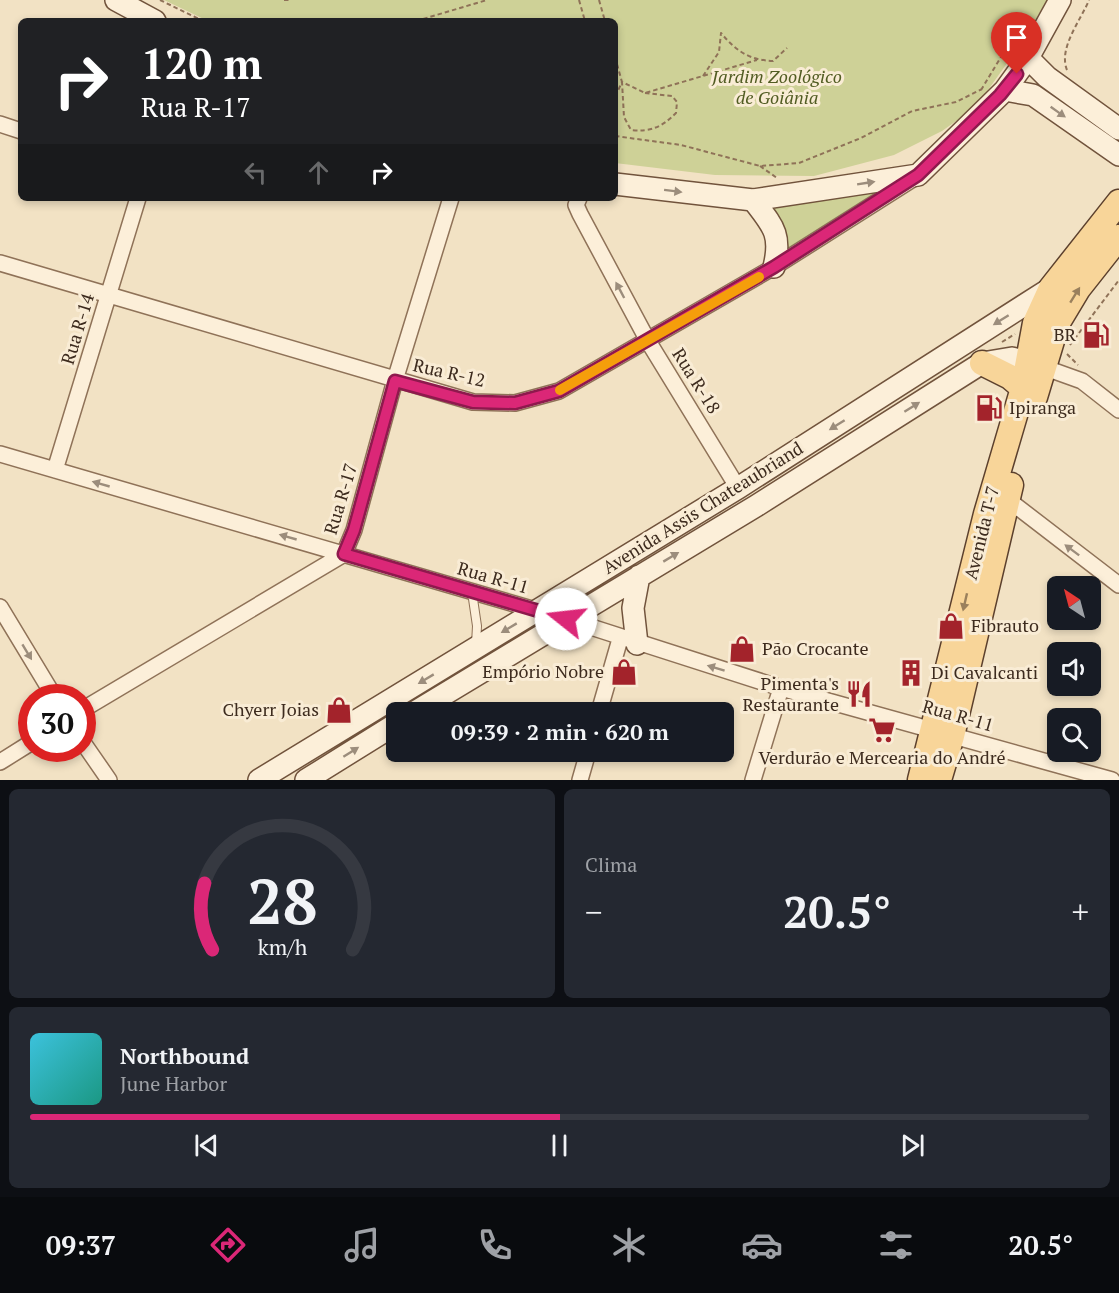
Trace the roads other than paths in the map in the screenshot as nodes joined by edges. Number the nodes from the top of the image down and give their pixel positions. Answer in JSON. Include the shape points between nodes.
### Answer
{"nodes":[{"id":1,"x":1060,"y":0,"type":"edge"},
{"id":2,"x":124,"y":2,"type":"edge"},
{"id":3,"x":150,"y":18,"type":"edge"},
{"id":4,"x":1028,"y":58,"type":"junction"},
{"id":5,"x":1047,"y":77,"type":"junction"},
{"id":6,"x":996,"y":91,"type":"junction"},
{"id":7,"x":1033,"y":95,"type":"junction"},
{"id":8,"x":0,"y":124,"type":"edge"},
{"id":9,"x":1119,"y":129,"type":"edge"},
{"id":10,"x":18,"y":130,"type":"edge"},
{"id":11,"x":1119,"y":154,"type":"edge"},
{"id":12,"x":918,"y":175,"type":"junction"},
{"id":13,"x":618,"y":184,"type":"edge"},
{"id":14,"x":753,"y":200,"type":"junction"},
{"id":15,"x":137,"y":201,"type":"edge"},
{"id":16,"x":450,"y":201,"type":"edge"},
{"id":17,"x":578,"y":201,"type":"edge"},
{"id":18,"x":1119,"y":202,"type":"edge"},
{"id":19,"x":1119,"y":237,"type":"edge"},
{"id":20,"x":0,"y":262,"type":"edge"},
{"id":21,"x":774,"y":267,"type":"junction"},
{"id":22,"x":1051,"y":288,"type":"junction"},
{"id":23,"x":108,"y":295,"type":"junction"},
{"id":24,"x":648,"y":341,"type":"junction"},
{"id":25,"x":982,"y":363,"type":"junction"},
{"id":26,"x":1035,"y":365,"type":"junction"},
{"id":27,"x":395,"y":381,"type":"junction"},
{"id":28,"x":1023,"y":388,"type":"junction"},
{"id":29,"x":1119,"y":410,"type":"edge"},
{"id":30,"x":0,"y":454,"type":"edge"},
{"id":31,"x":55,"y":470,"type":"junction"},
{"id":32,"x":738,"y":488,"type":"junction"},
{"id":33,"x":1006,"y":500,"type":"junction"},
{"id":34,"x":344,"y":554,"type":"junction"},
{"id":35,"x":639,"y":576,"type":"junction"},
{"id":36,"x":1119,"y":585,"type":"edge"},
{"id":37,"x":472,"y":592,"type":"junction"},
{"id":38,"x":0,"y":607,"type":"edge"},
{"id":39,"x":537,"y":611,"type":"junction"},
{"id":40,"x":566,"y":619,"type":"junction"},
{"id":41,"x":628,"y":641,"type":"junction"},
{"id":42,"x":476,"y":648,"type":"junction"},
{"id":43,"x":47,"y":684,"type":"edge"},
{"id":44,"x":781,"y":688,"type":"junction"},
{"id":45,"x":96,"y":702,"type":"edge"},
{"id":46,"x":431,"y":702,"type":"edge"},
{"id":47,"x":603,"y":702,"type":"edge"},
{"id":48,"x":386,"y":730,"type":"edge"},
{"id":49,"x":943,"y":732,"type":"junction"},
{"id":50,"x":18,"y":751,"type":"edge"},
{"id":51,"x":96,"y":761,"type":"edge"},
{"id":52,"x":0,"y":762,"type":"edge"},
{"id":53,"x":585,"y":762,"type":"edge"},
{"id":54,"x":109,"y":780,"type":"edge"},
{"id":55,"x":259,"y":780,"type":"edge"},
{"id":56,"x":306,"y":780,"type":"edge"},
{"id":57,"x":580,"y":780,"type":"edge"},
{"id":58,"x":753,"y":780,"type":"edge"},
{"id":59,"x":920,"y":780,"type":"edge"},
{"id":60,"x":939,"y":780,"type":"edge"},
{"id":61,"x":1112,"y":780,"type":"edge"}],
"edges":[{"from":1,"to":4,"type":"main road"},
{"from":2,"to":3,"type":"main road"},
{"from":4,"to":5,"type":"main road"},
{"from":4,"to":6,"type":"main road"},
{"from":5,"to":7,"type":"main road"},
{"from":5,"to":9,"type":"main road"},
{"from":6,"to":7,"type":"main road"},
{"from":6,"to":12,"type":"main road"},
{"from":7,"to":11,"type":"main road","one_way":true},
{"from":8,"to":10,"type":"street"},
{"from":14,"to":12,"type":"main road","one_way":true},
{"from":12,"to":21,"type":"street","name":"Rua R-12"},
{"from":13,"to":14,"type":"main road","one_way":true},
{"from":14,"to":21,"type":"main road","via":[[772,225],[779,245]]},
{"from":15,"to":23,"type":"street","name":"Rua R-14"},
{"from":16,"to":27,"type":"street","name":"Rua R-17"},
{"from":24,"to":17,"type":"street","name":"Rua R-18","one_way":true,"via":[[580,214]]},
{"from":18,"to":22,"type":"main road","name":"Avenida Assis Chateaubriand"},
{"from":26,"to":19,"type":"main road","one_way":true,"via":[[1078,289]]},
{"from":20,"to":23,"type":"street","name":"Rua R-12"},
{"from":21,"to":24,"type":"street","name":"Rua R-12"},
{"from":22,"to":26,"type":"main road","name":"Avenida T-7","via":[[1035,323]]},
{"from":22,"to":32,"type":"main road","name":"Avenida Assis Chateaubriand","one_way":true},
{"from":23,"to":27,"type":"street","name":"Rua R-12"},
{"from":23,"to":31,"type":"street","name":"Rua R-14"},
{"from":24,"to":27,"type":"street","name":"Rua R-12","via":[[559,391],[515,403],[473,402]]},
{"from":24,"to":32,"type":"street","name":"Rua R-18"},
{"from":25,"to":26,"type":"main road","name":"Avenida Assis Chateaubriand","via":[[1012,358]]},
{"from":25,"to":28,"type":"main road"},
{"from":35,"to":25,"type":"main road","name":"Avenida Assis Chateaubriand","one_way":true},
{"from":26,"to":28,"type":"main road","name":"Avenida T-7"},
{"from":26,"to":29,"type":"street","via":[[1082,381]]},
{"from":26,"to":33,"type":"main road","name":"Avenida T-7"},
{"from":27,"to":34,"type":"street","name":"Rua R-17"},
{"from":28,"to":49,"type":"main road","name":"Avenida T-7","one_way":true,"via":[[986,514]]},
{"from":30,"to":31,"type":"street","name":"Rua R-11"},
{"from":34,"to":31,"type":"street","name":"Rua R-11","one_way":true},
{"from":32,"to":39,"type":"main road","name":"Avenida Assis Chateaubriand"},
{"from":36,"to":33,"type":"street","one_way":true},
{"from":33,"to":49,"type":"main road","name":"Avenida T-7"},
{"from":34,"to":37,"type":"street","name":"Rua R-11"},
{"from":34,"to":45,"type":"street","name":"Rua R-17"},
{"from":35,"to":40,"type":"main road","name":"Avenida Assis Chateaubriand"},
{"from":35,"to":41,"type":"main road"},
{"from":37,"to":39,"type":"street","name":"Rua R-11"},
{"from":37,"to":42,"type":"lane"},
{"from":38,"to":43,"type":"street","one_way":true},
{"from":39,"to":40,"type":"street","name":"Rua R-11"},
{"from":39,"to":42,"type":"main road","name":"Avenida Assis Chateaubriand","one_way":true},
{"from":40,"to":41,"type":"street","name":"Rua R-11"},
{"from":40,"to":46,"type":"main road","name":"Avenida Assis Chateaubriand"},
{"from":44,"to":41,"type":"street","name":"Rua R-11","one_way":true},
{"from":41,"to":47,"type":"street"},
{"from":42,"to":55,"type":"main road","name":"Avenida Assis Chateaubriand","one_way":true},
{"from":44,"to":49,"type":"street","name":"Rua R-11"},
{"from":44,"to":58,"type":"street"},
{"from":56,"to":48,"type":"main road","one_way":true},
{"from":49,"to":59,"type":"main road","name":"Avenida T-7"},
{"from":49,"to":60,"type":"main road","name":"Avenida T-7"},
{"from":49,"to":61,"type":"street","name":"Rua R-11"},
{"from":50,"to":52,"type":"street"},
{"from":51,"to":54,"type":"street"},
{"from":53,"to":57,"type":"street"}]}
